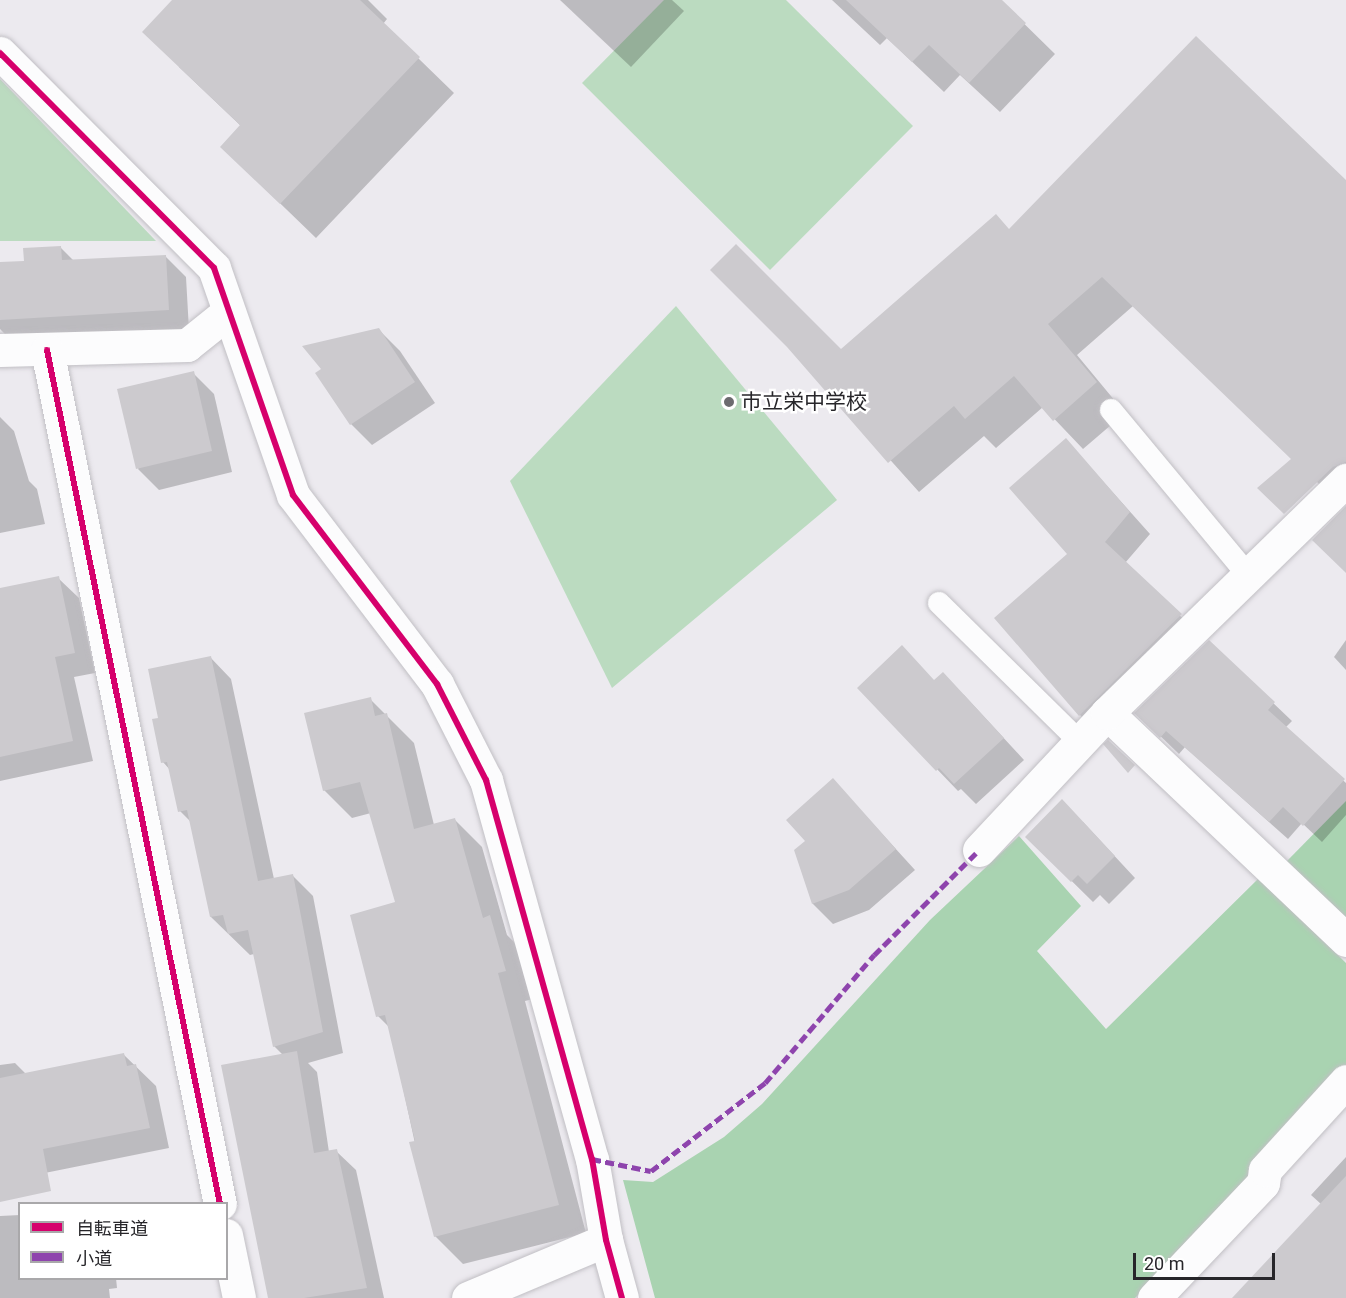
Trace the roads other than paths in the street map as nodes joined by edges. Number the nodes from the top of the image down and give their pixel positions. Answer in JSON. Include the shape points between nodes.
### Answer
{"nodes":[{"id":1,"x":0,"y":53,"type":"edge"},
{"id":2,"x":228,"y":312,"type":"junction"},
{"id":3,"x":47,"y":350,"type":"junction"},
{"id":4,"x":0,"y":351,"type":"edge"},
{"id":5,"x":1111,"y":410,"type":"dead end"},
{"id":6,"x":1346,"y":480,"type":"edge"},
{"id":7,"x":1248,"y":575,"type":"junction"},
{"id":8,"x":939,"y":603,"type":"dead end"},
{"id":9,"x":1107,"y":713,"type":"junction"},
{"id":10,"x":1080,"y":742,"type":"junction"},
{"id":11,"x":979,"y":850,"type":"dead end"},
{"id":12,"x":1346,"y":940,"type":"edge"},
{"id":13,"x":1346,"y":1082,"type":"edge"},
{"id":14,"x":220,"y":1202,"type":"edge"},
{"id":15,"x":606,"y":1240,"type":"junction"},
{"id":16,"x":228,"y":1245,"type":"edge"},
{"id":17,"x":1160,"y":1296,"type":"edge"},
{"id":18,"x":239,"y":1298,"type":"edge"},
{"id":19,"x":468,"y":1298,"type":"edge"},
{"id":20,"x":622,"y":1298,"type":"edge"}],
"edges":[{"from":1,"to":2,"type":"street","via":[[214,268]]},
{"from":2,"to":3,"type":"street","via":[[187,345]]},
{"from":2,"to":15,"type":"street","via":[[293,495],[437,684],[486,780],[592,1159]]},
{"from":3,"to":4,"type":"street"},
{"from":3,"to":14,"type":"street"},
{"from":5,"to":7,"type":"lane"},
{"from":6,"to":7,"type":"street"},
{"from":7,"to":9,"type":"street"},
{"from":8,"to":10,"type":"lane"},
{"from":9,"to":10,"type":"street"},
{"from":9,"to":12,"type":"street"},
{"from":10,"to":11,"type":"street"},
{"from":13,"to":17,"type":"street","via":[[1265,1170],[1263,1183]]},
{"from":15,"to":19,"type":"street"},
{"from":15,"to":20,"type":"street"},
{"from":16,"to":18,"type":"street"}]}
